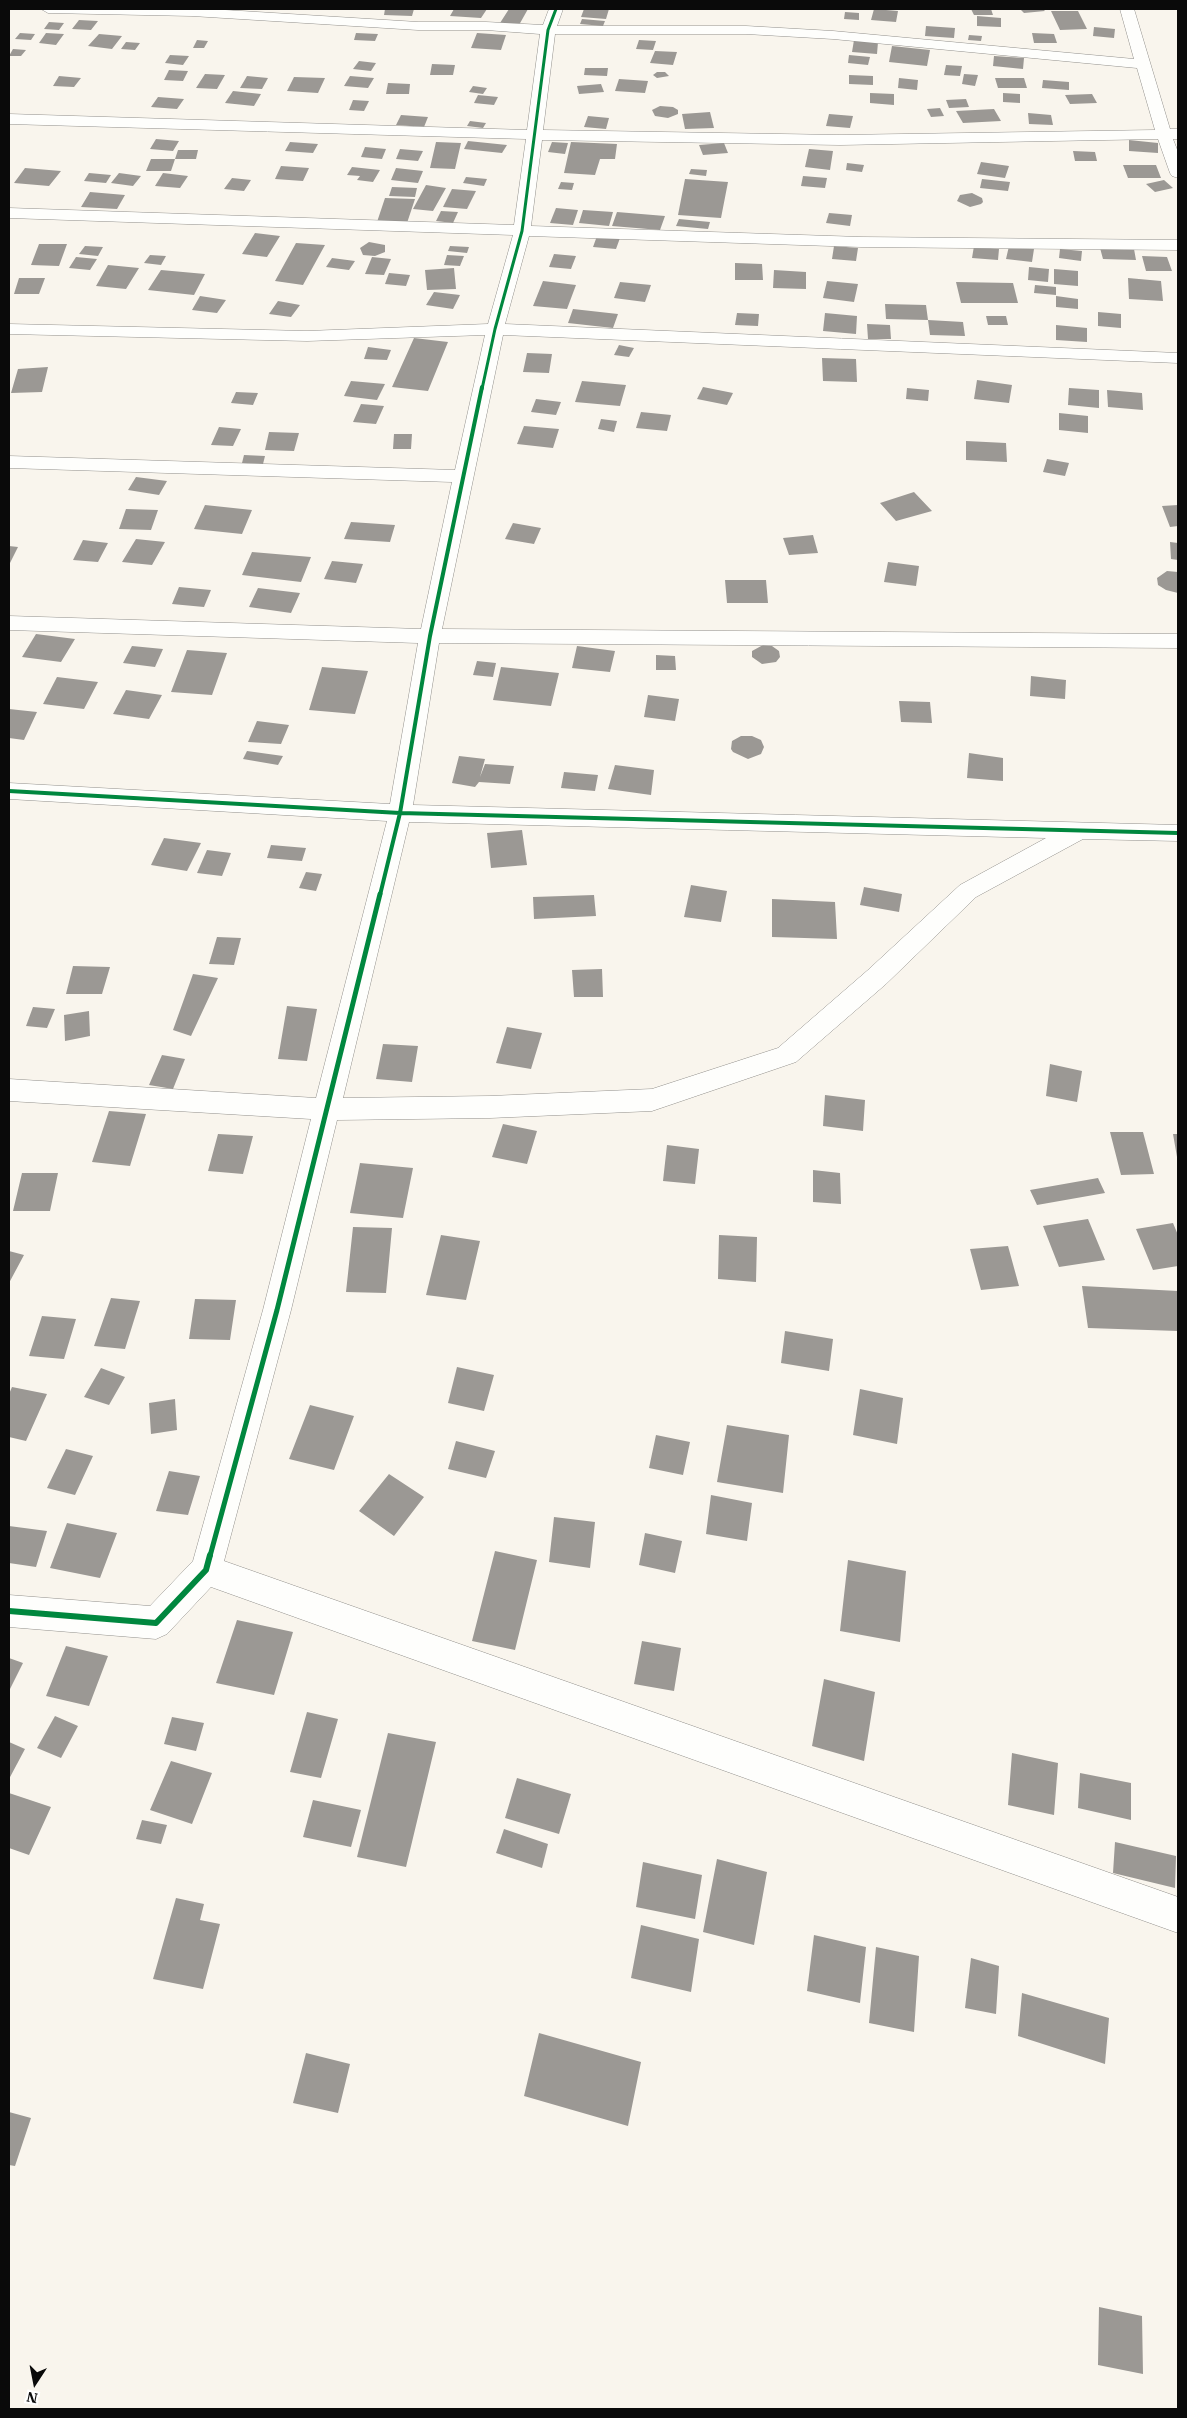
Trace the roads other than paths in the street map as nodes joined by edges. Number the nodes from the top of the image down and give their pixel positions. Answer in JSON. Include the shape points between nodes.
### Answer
{"nodes":[{"id":1,"x":48,"y":9,"type":"edge"},
{"id":2,"x":556,"y":9,"type":"edge"},
{"id":3,"x":1127,"y":9,"type":"edge"},
{"id":4,"x":548,"y":30,"type":"junction"},
{"id":5,"x":1142,"y":64,"type":"junction"},
{"id":6,"x":9,"y":119,"type":"edge"},
{"id":7,"x":533,"y":134,"type":"junction"},
{"id":8,"x":1171,"y":134,"type":"edge"},
{"id":9,"x":1178,"y":173,"type":"edge"},
{"id":10,"x":9,"y":213,"type":"edge"},
{"id":11,"x":522,"y":231,"type":"junction"},
{"id":12,"x":1178,"y":245,"type":"edge"},
{"id":13,"x":9,"y":328,"type":"edge"},
{"id":14,"x":495,"y":329,"type":"junction"},
{"id":15,"x":1178,"y":358,"type":"edge"},
{"id":16,"x":9,"y":462,"type":"edge"},
{"id":17,"x":463,"y":476,"type":"junction"},
{"id":18,"x":9,"y":623,"type":"edge"},
{"id":19,"x":430,"y":636,"type":"junction"},
{"id":20,"x":1178,"y":641,"type":"edge"},
{"id":21,"x":9,"y":791,"type":"edge"},
{"id":22,"x":400,"y":813,"type":"junction"},
{"id":23,"x":1079,"y":831,"type":"junction"},
{"id":24,"x":1178,"y":834,"type":"edge"},
{"id":25,"x":9,"y":1090,"type":"edge"},
{"id":26,"x":326,"y":1109,"type":"junction"},
{"id":27,"x":206,"y":1570,"type":"junction"},
{"id":28,"x":9,"y":1611,"type":"edge"},
{"id":29,"x":1178,"y":1915,"type":"edge"}],
"edges":[{"from":1,"to":4,"type":"street","via":[[192,12],[418,26]]},
{"from":2,"to":4,"type":"street"},
{"from":3,"to":5,"type":"street"},
{"from":4,"to":5,"type":"street","via":[[755,30]]},
{"from":4,"to":7,"type":"street"},
{"from":5,"to":8,"type":"street"},
{"from":6,"to":7,"type":"street"},
{"from":7,"to":8,"type":"street","via":[[840,140]]},
{"from":7,"to":11,"type":"street"},
{"from":8,"to":9,"type":"street"},
{"from":10,"to":11,"type":"street"},
{"from":11,"to":12,"type":"street","via":[[860,242]]},
{"from":11,"to":14,"type":"street"},
{"from":13,"to":14,"type":"street","via":[[307,336]]},
{"from":14,"to":15,"type":"street"},
{"from":14,"to":17,"type":"street"},
{"from":16,"to":17,"type":"street"},
{"from":17,"to":19,"type":"street"},
{"from":18,"to":19,"type":"street"},
{"from":19,"to":20,"type":"street"},
{"from":19,"to":22,"type":"street"},
{"from":21,"to":22,"type":"street"},
{"from":22,"to":23,"type":"street"},
{"from":22,"to":26,"type":"street"},
{"from":23,"to":24,"type":"street"},
{"from":23,"to":26,"type":"street","via":[[968,891],[877,977],[787,1055],[652,1100],[490,1107]]},
{"from":25,"to":26,"type":"street"},
{"from":26,"to":27,"type":"street","via":[[277,1310]]},
{"from":27,"to":28,"type":"street","via":[[156,1623]]},
{"from":27,"to":29,"type":"street"}]}
